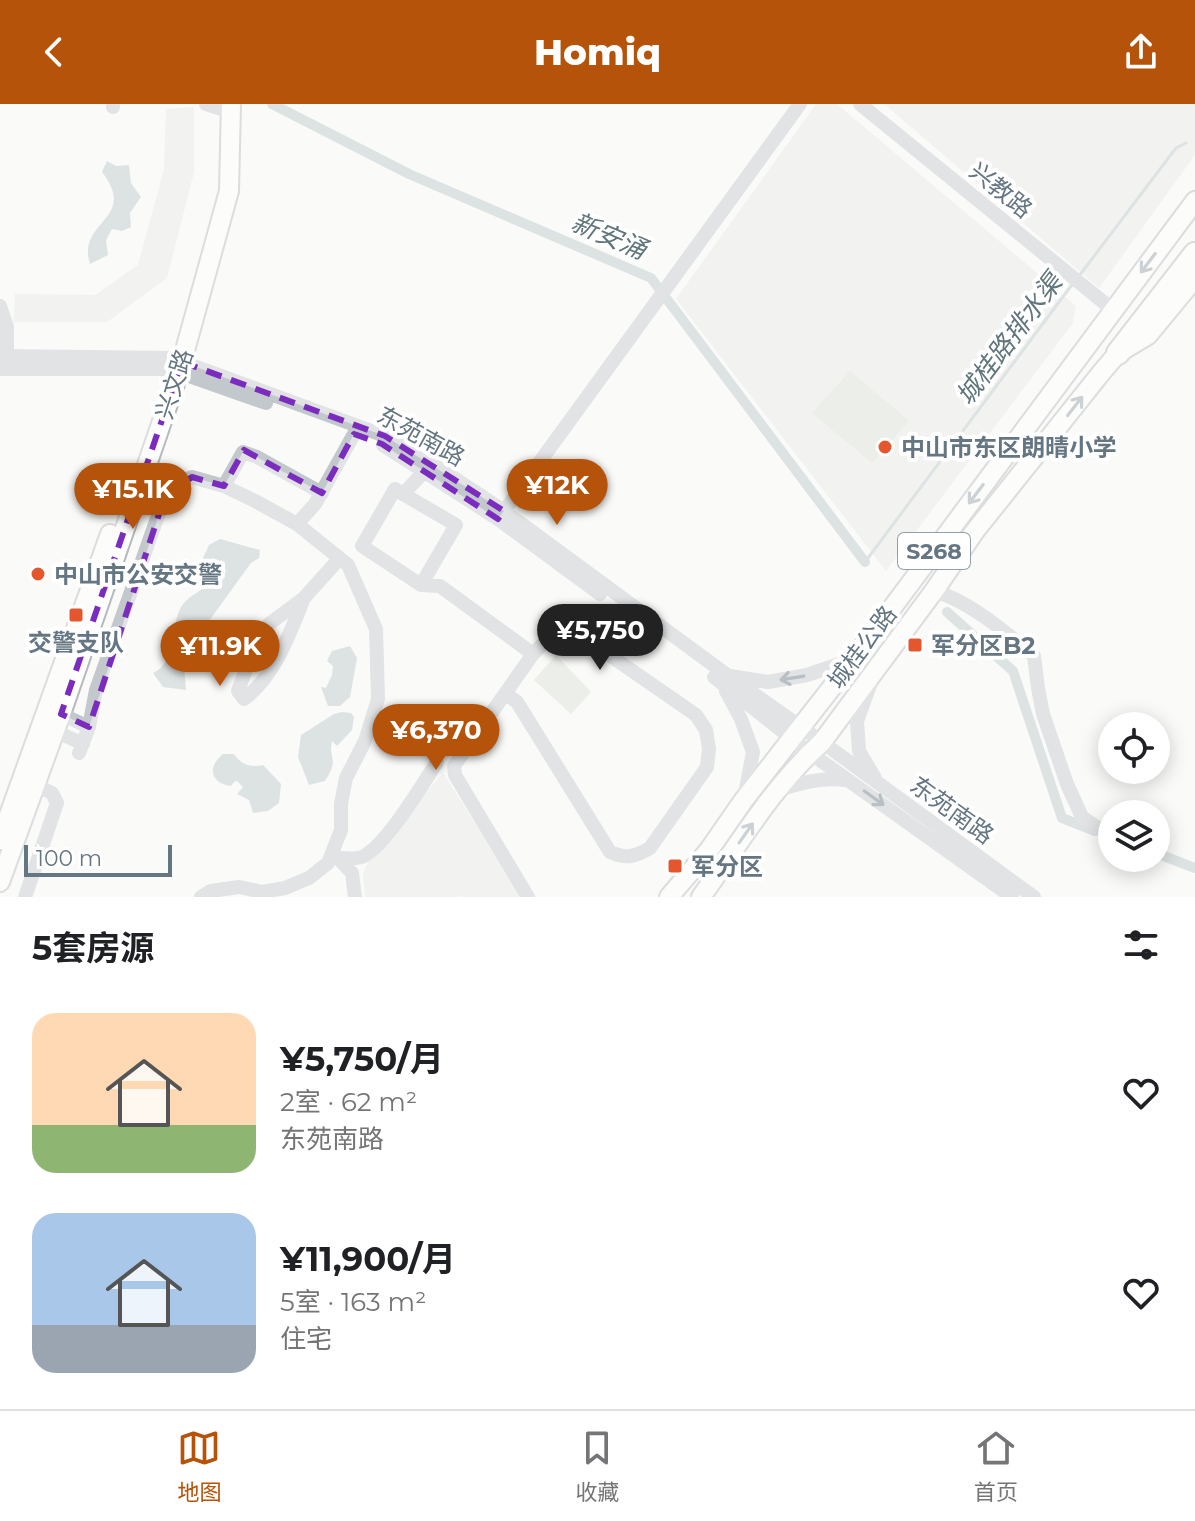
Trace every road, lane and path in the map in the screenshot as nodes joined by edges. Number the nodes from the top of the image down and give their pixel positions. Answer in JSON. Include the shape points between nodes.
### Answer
{"nodes":[{"id":1,"x":800,"y":104,"type":"edge"},
{"id":2,"x":860,"y":104,"type":"edge"},
{"id":3,"x":223,"y":105,"type":"edge"},
{"id":4,"x":1195,"y":201,"type":"edge"},
{"id":5,"x":1195,"y":254,"type":"edge"},
{"id":6,"x":1195,"y":278,"type":"edge"},
{"id":7,"x":0,"y":306,"type":"edge"},
{"id":8,"x":1113,"y":310,"type":"junction"},
{"id":9,"x":1118,"y":353,"type":"junction"},
{"id":10,"x":2,"y":361,"type":"edge"},
{"id":11,"x":175,"y":365,"type":"junction"},
{"id":12,"x":354,"y":434,"type":"junction"},
{"id":13,"x":424,"y":472,"type":"junction"},
{"id":14,"x":224,"y":486,"type":"junction"},
{"id":15,"x":322,"y":493,"type":"junction"},
{"id":16,"x":403,"y":494,"type":"junction"},
{"id":17,"x":501,"y":515,"type":"junction"},
{"id":18,"x":297,"y":524,"type":"junction"},
{"id":19,"x":339,"y":559,"type":"junction"},
{"id":20,"x":421,"y":585,"type":"junction"},
{"id":21,"x":934,"y":591,"type":"junction"},
{"id":22,"x":304,"y":598,"type":"junction"},
{"id":23,"x":533,"y":654,"type":"junction"},
{"id":24,"x":854,"y":659,"type":"junction"},
{"id":25,"x":875,"y":671,"type":"junction"},
{"id":26,"x":724,"y":679,"type":"junction"},
{"id":27,"x":506,"y":694,"type":"junction"},
{"id":28,"x":58,"y":722,"type":"junction"},
{"id":29,"x":89,"y":727,"type":"junction"},
{"id":30,"x":797,"y":733,"type":"junction"},
{"id":31,"x":816,"y":748,"type":"junction"},
{"id":32,"x":437,"y":762,"type":"dead end"},
{"id":33,"x":850,"y":781,"type":"junction"},
{"id":34,"x":35,"y":785,"type":"junction"},
{"id":35,"x":879,"y":785,"type":"junction"},
{"id":36,"x":776,"y":791,"type":"junction"},
{"id":37,"x":743,"y":801,"type":"junction"},
{"id":38,"x":1098,"y":828,"type":"edge"},
{"id":39,"x":0,"y":840,"type":"edge"},
{"id":40,"x":336,"y":855,"type":"junction"},
{"id":41,"x":0,"y":882,"type":"edge"},
{"id":42,"x":25,"y":897,"type":"edge"},
{"id":43,"x":201,"y":897,"type":"edge"},
{"id":44,"x":355,"y":897,"type":"edge"},
{"id":45,"x":528,"y":897,"type":"edge"},
{"id":46,"x":669,"y":897,"type":"edge"},
{"id":47,"x":701,"y":897,"type":"edge"},
{"id":48,"x":1012,"y":897,"type":"edge"},
{"id":49,"x":1034,"y":897,"type":"edge"}],
"edges":[{"from":1,"to":17,"type":"street"},
{"from":2,"to":8,"type":"street","name":"兴教路"},
{"from":3,"to":11,"type":"main road","name":"兴文路","via":[[219,185]]},
{"from":4,"to":8,"type":"main road","name":"城桂公路","number":"S268","one_way":true},
{"from":5,"to":9,"type":"highway","number":"S268"},
{"from":6,"to":9,"type":"main road","name":"城桂公路","number":"S268","via":[[1148,335]]},
{"from":7,"to":10,"type":"street","via":[[7,327]]},
{"from":8,"to":24,"type":"main road","name":"城桂公路","number":"S268","one_way":true},
{"from":21,"to":9,"type":"main road","name":"城桂公路","number":"S268","one_way":true,"via":[[975,531]]},
{"from":10,"to":11,"type":"street","name":"东苑南路"},
{"from":11,"to":12,"type":"street","name":"东苑南路"},
{"from":11,"to":17,"type":"street","name":"东苑南路","via":[[385,436]]},
{"from":11,"to":28,"type":"main road","name":"兴文路"},
{"from":11,"to":39,"type":"main road","name":"兴文路"},
{"from":12,"to":13,"type":"street","name":"东苑南路","via":[[382,444]]},
{"from":12,"to":15,"type":"street"},
{"from":13,"to":16,"type":"street"},
{"from":13,"to":17,"type":"street","name":"东苑南路"},
{"from":14,"to":15,"type":"street","via":[[243,452]]},
{"from":14,"to":18,"type":"street"},
{"from":14,"to":29,"type":"street","via":[[192,477],[175,483],[165,496],[96,690]]},
{"from":15,"to":18,"type":"street"},
{"from":16,"to":20,"type":"street","via":[[456,525]]},
{"from":16,"to":20,"type":"street","via":[[395,489],[362,546]]},
{"from":17,"to":26,"type":"street","name":"东苑南路"},
{"from":18,"to":19,"type":"street"},
{"from":19,"to":22,"type":"street"},
{"from":19,"to":40,"type":"street","via":[[348,565],[376,629],[378,699],[346,778]]},
{"from":20,"to":23,"type":"street","via":[[440,586]]},
{"from":21,"to":25,"type":"main road","name":"城桂公路","number":"S268"},
{"from":21,"to":38,"type":"street","via":[[1006,633],[1034,656],[1043,714],[1067,784],[1082,817]]},
{"from":22,"to":22,"type":"street","via":[[269,624],[238,691],[244,699],[258,689],[274,663]]},
{"from":23,"to":27,"type":"street"},
{"from":23,"to":27,"type":"street","via":[[564,630],[579,634],[696,715],[706,730],[707,767],[650,848],[621,857],[610,852],[517,702]]},
{"from":24,"to":26,"type":"street","one_way":true,"via":[[768,682]]},
{"from":24,"to":30,"type":"main road","name":"城桂公路","number":"S268"},
{"from":25,"to":31,"type":"main road","name":"城桂公路","number":"S268"},
{"from":25,"to":35,"type":"street","via":[[857,721],[859,751]]},
{"from":26,"to":30,"type":"street","name":"东苑南路"},
{"from":26,"to":37,"type":"street","via":[[753,752]]},
{"from":27,"to":45,"type":"street","via":[[454,766]]},
{"from":28,"to":29,"type":"street"},
{"from":28,"to":29,"type":"street","via":[[81,748]]},
{"from":28,"to":34,"type":"main road","name":"兴文路"},
{"from":30,"to":31,"type":"street","name":"东苑南路"},
{"from":30,"to":37,"type":"main road","name":"城桂公路","number":"S268"},
{"from":31,"to":33,"type":"street","name":"东苑南路"},
{"from":31,"to":35,"type":"street","name":"东苑南路"},
{"from":31,"to":36,"type":"main road","name":"城桂公路","number":"S268"},
{"from":32,"to":40,"type":"street","via":[[377,846],[361,858]]},
{"from":33,"to":36,"type":"street","via":[[808,781]]},
{"from":33,"to":48,"type":"street","name":"东苑南路","one_way":true},
{"from":34,"to":41,"type":"main road","name":"兴文路"},
{"from":34,"to":42,"type":"street","via":[[52,793],[57,803]]},
{"from":35,"to":49,"type":"street","name":"东苑南路"},
{"from":47,"to":36,"type":"main road","name":"城桂公路","number":"S268","one_way":true},
{"from":37,"to":46,"type":"main road","name":"城桂公路","number":"S268"},
{"from":40,"to":43,"type":"street","via":[[309,878],[285,888],[262,892],[239,887]]},
{"from":40,"to":44,"type":"street","via":[[352,873]]}]}
